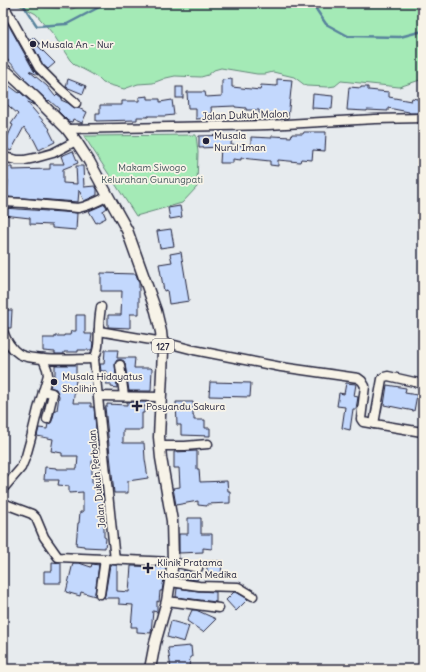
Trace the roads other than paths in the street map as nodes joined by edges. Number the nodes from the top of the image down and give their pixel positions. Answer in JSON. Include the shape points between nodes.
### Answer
{"nodes":[{"id":1,"x":3,"y":8,"type":"edge"},
{"id":2,"x":3,"y":68,"type":"edge"},
{"id":3,"x":76,"y":103,"type":"dead end"},
{"id":4,"x":423,"y":118,"type":"edge"},
{"id":5,"x":67,"y":129,"type":"junction"},
{"id":6,"x":76,"y":141,"type":"junction"},
{"id":7,"x":3,"y":157,"type":"edge"},
{"id":8,"x":108,"y":196,"type":"junction"},
{"id":9,"x":3,"y":202,"type":"edge"},
{"id":10,"x":101,"y":307,"type":"dead end"},
{"id":11,"x":3,"y":331,"type":"edge"},
{"id":12,"x":99,"y":331,"type":"junction"},
{"id":13,"x":163,"y":342,"type":"junction"},
{"id":14,"x":43,"y":359,"type":"junction"},
{"id":15,"x":94,"y":359,"type":"junction"},
{"id":16,"x":120,"y":364,"type":"dead end"},
{"id":17,"x":423,"y":384,"type":"edge"},
{"id":18,"x":42,"y":391,"type":"junction"},
{"id":19,"x":98,"y":396,"type":"junction"},
{"id":20,"x":124,"y":396,"type":"junction"},
{"id":21,"x":162,"y":397,"type":"junction"},
{"id":22,"x":47,"y":419,"type":"dead end"},
{"id":23,"x":374,"y":424,"type":"junction"},
{"id":24,"x":423,"y":431,"type":"edge"},
{"id":25,"x":208,"y":444,"type":"dead end"},
{"id":26,"x":160,"y":446,"type":"junction"},
{"id":27,"x":3,"y":489,"type":"edge"},
{"id":28,"x":3,"y":502,"type":"edge"},
{"id":29,"x":106,"y":560,"type":"junction"},
{"id":30,"x":115,"y":560,"type":"junction"},
{"id":31,"x":173,"y":562,"type":"junction"},
{"id":32,"x":198,"y":568,"type":"dead end"},
{"id":33,"x":170,"y":582,"type":"junction"},
{"id":34,"x":100,"y":594,"type":"dead end"},
{"id":35,"x":253,"y":596,"type":"dead end"},
{"id":36,"x":167,"y":601,"type":"junction"},
{"id":37,"x":219,"y":608,"type":"dead end"},
{"id":38,"x":150,"y":669,"type":"edge"}],
"edges":[{"from":1,"to":3,"type":"street","via":[[39,68]]},
{"from":2,"to":5,"type":"main road","number":"127"},
{"from":4,"to":5,"type":"street","name":"Jalan Dukuh Malon","via":[[268,125]]},
{"from":5,"to":6,"type":"main road","number":"127"},
{"from":6,"to":7,"type":"street","via":[[53,153],[26,160]]},
{"from":6,"to":8,"type":"main road","number":"127"},
{"from":8,"to":9,"type":"street","via":[[78,208]]},
{"from":8,"to":13,"type":"main road","number":"127","via":[[127,230],[159,320]]},
{"from":10,"to":12,"type":"street"},
{"from":11,"to":14,"type":"street","via":[[7,342],[18,353]]},
{"from":12,"to":13,"type":"street"},
{"from":12,"to":15,"type":"street","via":[[99,344]]},
{"from":13,"to":21,"type":"main road","number":"127"},
{"from":13,"to":23,"type":"street","via":[[280,367],[358,378],[365,386],[361,419],[363,422]]},
{"from":14,"to":15,"type":"street"},
{"from":14,"to":18,"type":"street","via":[[48,375]]},
{"from":15,"to":19,"type":"street","name":"Jalan Dukuh Perbalan"},
{"from":16,"to":20,"type":"street"},
{"from":17,"to":23,"type":"street","via":[[384,377]]},
{"from":18,"to":22,"type":"street","via":[[53,394]]},
{"from":18,"to":27,"type":"street","via":[[26,456],[21,468]]},
{"from":19,"to":20,"type":"street"},
{"from":19,"to":30,"type":"street","name":"Jalan Dukuh Perbalan"},
{"from":20,"to":21,"type":"street"},
{"from":21,"to":26,"type":"main road","number":"127"},
{"from":23,"to":24,"type":"street"},
{"from":25,"to":26,"type":"street"},
{"from":26,"to":31,"type":"main road","number":"127","via":[[172,521]]},
{"from":28,"to":29,"type":"street","via":[[36,518],[44,537],[58,558]]},
{"from":29,"to":30,"type":"street"},
{"from":29,"to":34,"type":"street"},
{"from":30,"to":31,"type":"street"},
{"from":31,"to":32,"type":"street"},
{"from":31,"to":33,"type":"main road","number":"127"},
{"from":33,"to":35,"type":"street","via":[[238,587]]},
{"from":33,"to":36,"type":"main road","number":"127"},
{"from":36,"to":37,"type":"street"},
{"from":36,"to":38,"type":"main road","number":"127"}]}
